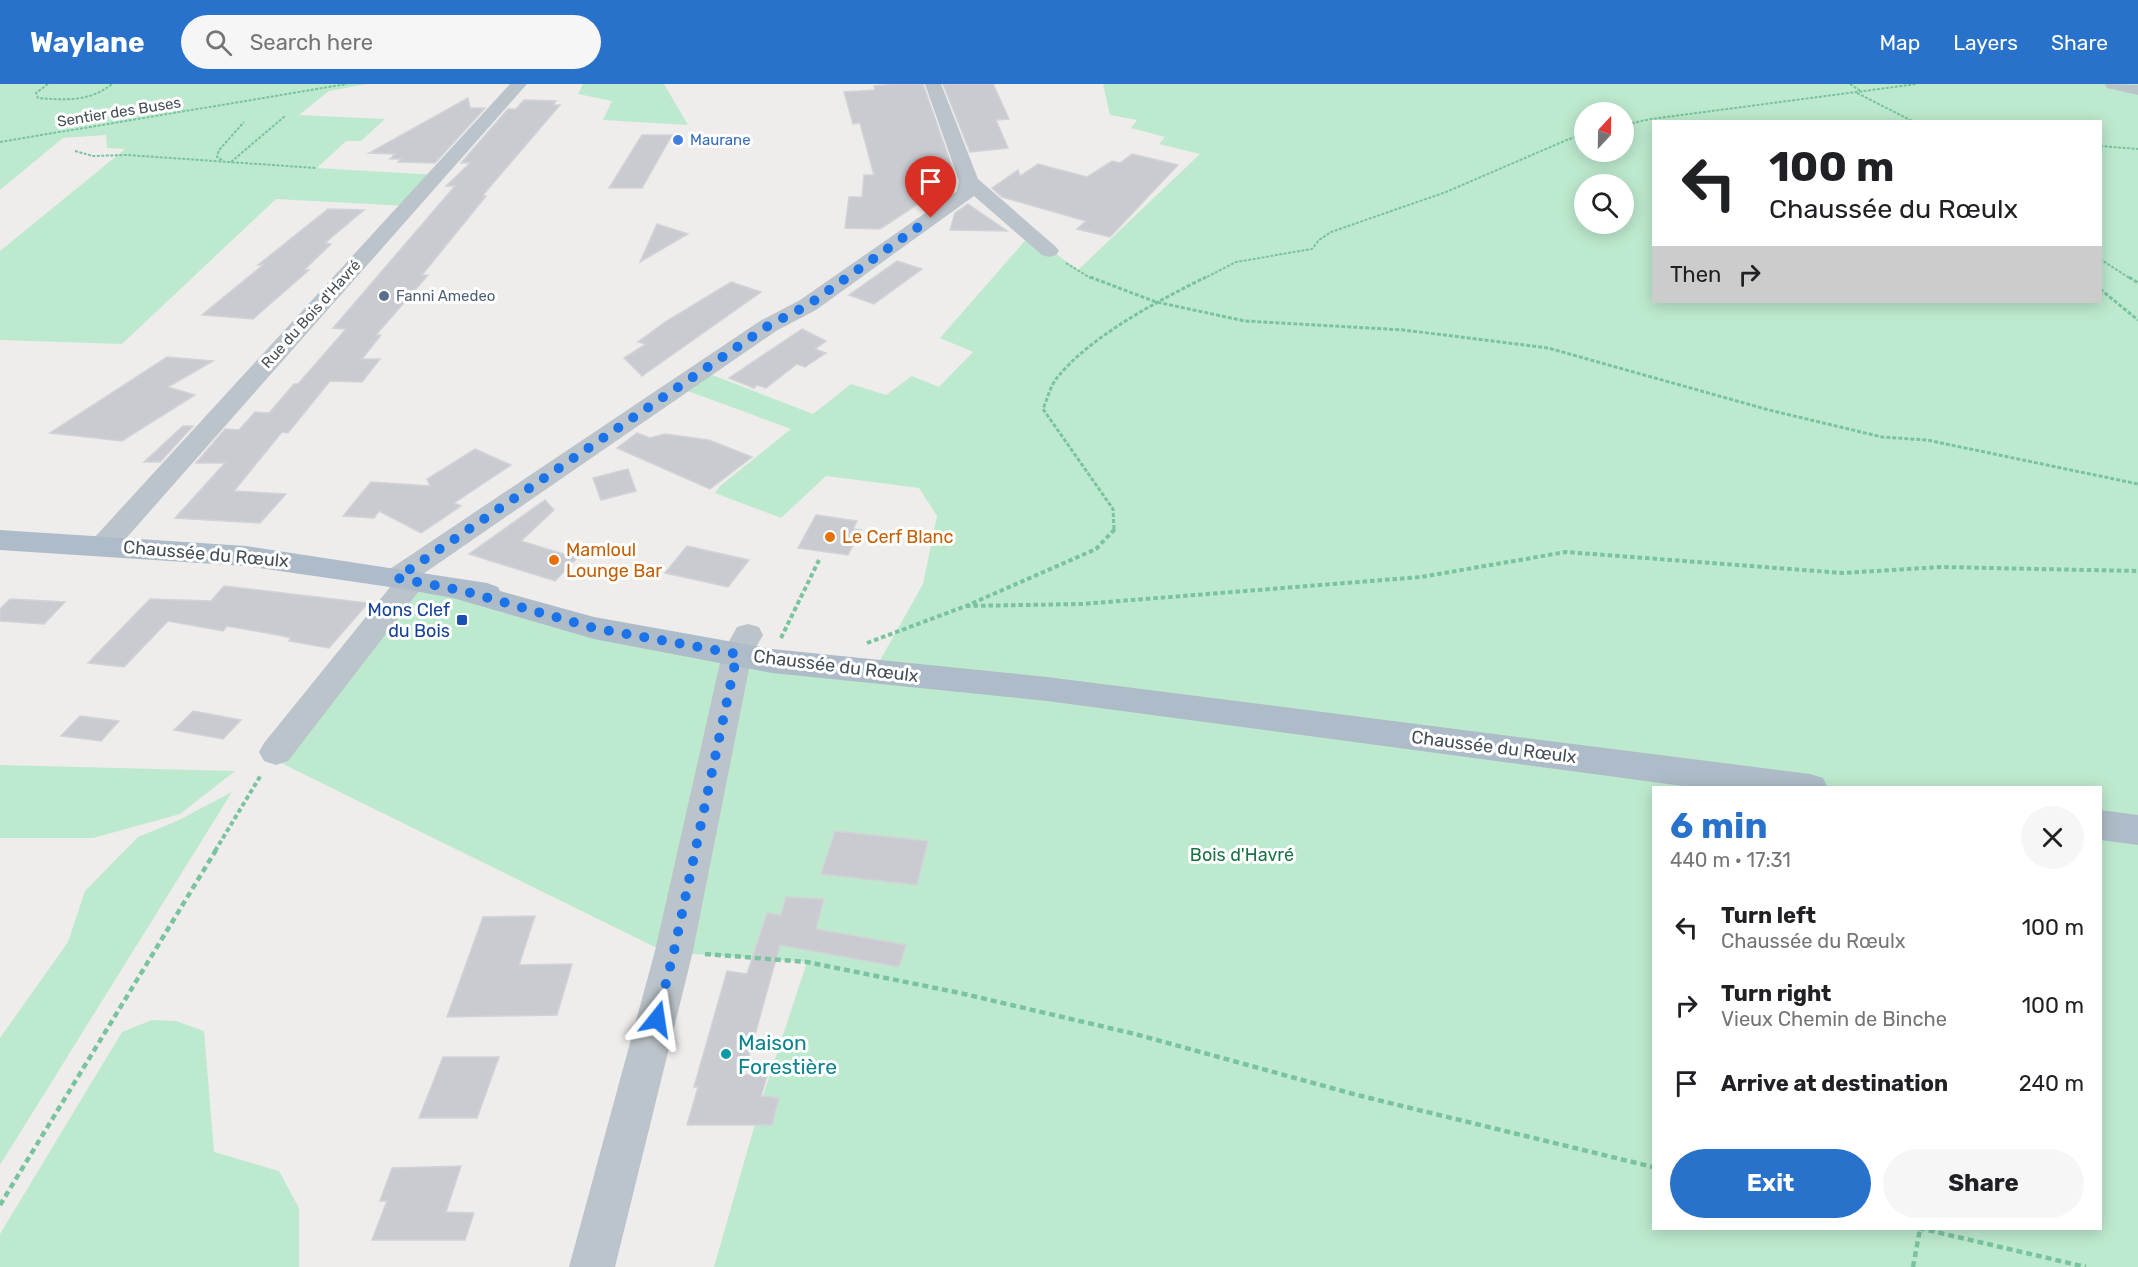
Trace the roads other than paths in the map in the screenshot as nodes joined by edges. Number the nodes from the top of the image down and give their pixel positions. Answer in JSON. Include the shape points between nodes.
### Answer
{"nodes":[{"id":1,"x":519,"y":84,"type":"edge"},
{"id":2,"x":933,"y":84,"type":"edge"},
{"id":3,"x":2113,"y":84,"type":"edge"},
{"id":4,"x":2138,"y":90,"type":"edge"},
{"id":5,"x":969,"y":181,"type":"junction"},
{"id":6,"x":1048,"y":251,"type":"road end"},
{"id":7,"x":0,"y":540,"type":"edge"},
{"id":8,"x":104,"y":545,"type":"junction"},
{"id":9,"x":404,"y":579,"type":"junction"},
{"id":10,"x":742,"y":644,"type":"junction"},
{"id":11,"x":1178,"y":708,"type":"junction"},
{"id":12,"x":269,"y":763,"type":"road end"},
{"id":13,"x":1794,"y":786,"type":"edge"},
{"id":14,"x":2102,"y":825,"type":"edge"},
{"id":15,"x":2138,"y":830,"type":"edge"},
{"id":16,"x":592,"y":1267,"type":"edge"}],
"edges":[{"from":1,"to":8,"type":"street","name":"Rue du Bois d'Havré"},
{"from":2,"to":5,"type":"street"},
{"from":3,"to":4,"type":"street"},
{"from":5,"to":6,"type":"street"},
{"from":5,"to":9,"type":"street","via":[[966,194],[808,305],[768,326]]},
{"from":7,"to":8,"type":"main road","name":"Chaussée du Rœulx"},
{"from":8,"to":9,"type":"main road","name":"Chaussée du Rœulx","via":[[246,556]]},
{"from":9,"to":10,"type":"main road","name":"Chaussée du Rœulx","via":[[464,591],[594,628]]},
{"from":9,"to":12,"type":"street"},
{"from":10,"to":11,"type":"main road","name":"Chaussée du Rœulx","via":[[780,640],[1049,682]]},
{"from":10,"to":11,"type":"main road","name":"Chaussée du Rœulx","via":[[772,661],[1047,689]]},
{"from":10,"to":16,"type":"street","via":[[674,951]]},
{"from":11,"to":13,"type":"main road","name":"Chaussée du Rœulx"},
{"from":14,"to":15,"type":"main road"}]}
